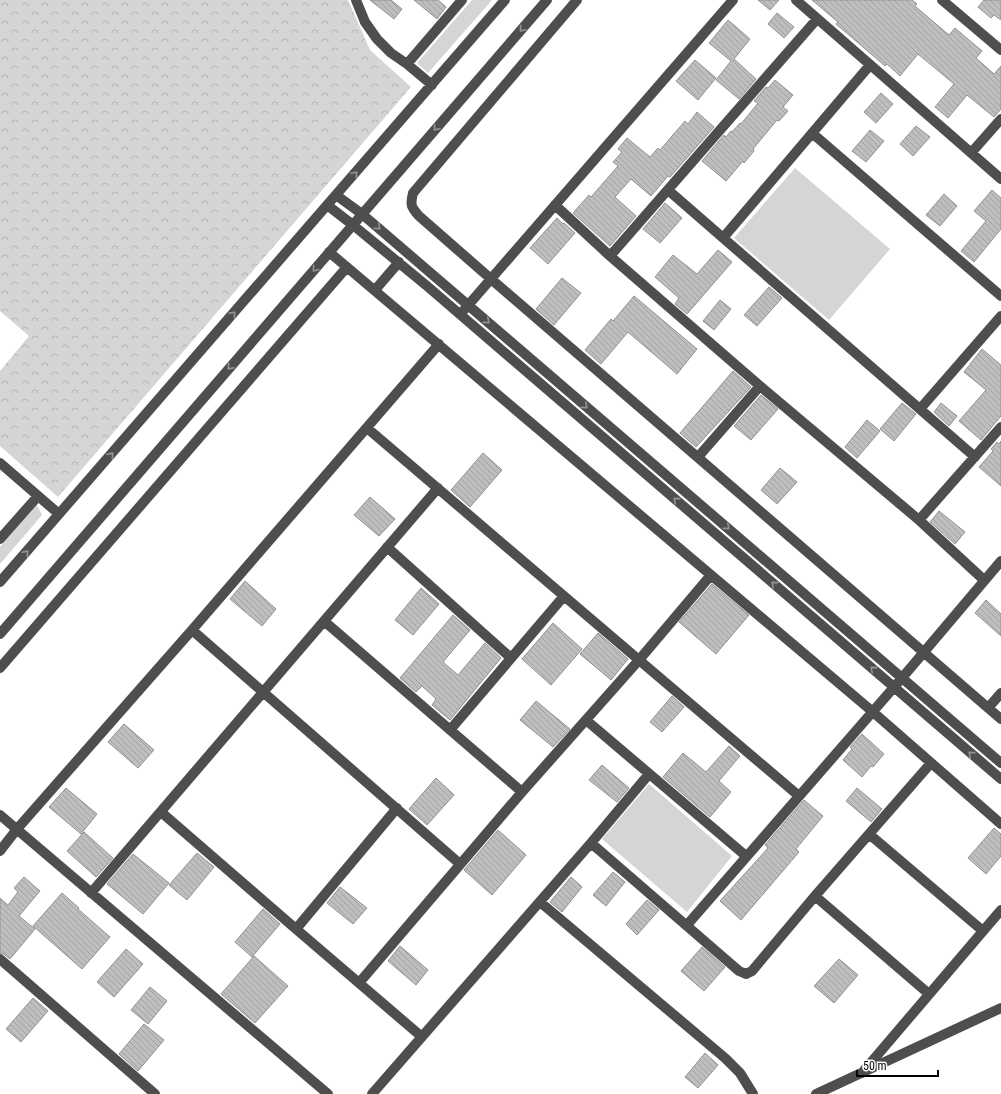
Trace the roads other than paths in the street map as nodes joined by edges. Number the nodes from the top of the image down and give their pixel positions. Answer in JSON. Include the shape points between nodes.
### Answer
{"nodes":[{"id":1,"x":356,"y":0,"type":"edge"},
{"id":2,"x":462,"y":0,"type":"edge"},
{"id":3,"x":505,"y":0,"type":"edge"},
{"id":4,"x":547,"y":0,"type":"edge"},
{"id":5,"x":577,"y":0,"type":"edge"},
{"id":6,"x":733,"y":0,"type":"edge"},
{"id":7,"x":796,"y":0,"type":"edge"},
{"id":8,"x":942,"y":0,"type":"edge"},
{"id":9,"x":818,"y":19,"type":"junction"},
{"id":10,"x":1001,"y":50,"type":"edge"},
{"id":11,"x":407,"y":64,"type":"junction"},
{"id":12,"x":870,"y":65,"type":"junction"},
{"id":13,"x":432,"y":85,"type":"junction"},
{"id":14,"x":1001,"y":119,"type":"edge"},
{"id":15,"x":812,"y":133,"type":"junction"},
{"id":16,"x":971,"y":153,"type":"junction"},
{"id":17,"x":1001,"y":179,"type":"edge"},
{"id":18,"x":668,"y":190,"type":"junction"},
{"id":19,"x":336,"y":195,"type":"junction"},
{"id":20,"x":327,"y":205,"type":"junction"},
{"id":21,"x":555,"y":205,"type":"junction"},
{"id":22,"x":362,"y":214,"type":"junction"},
{"id":23,"x":353,"y":225,"type":"junction"},
{"id":24,"x":723,"y":238,"type":"junction"},
{"id":25,"x":329,"y":252,"type":"junction"},
{"id":26,"x":610,"y":256,"type":"junction"},
{"id":27,"x":398,"y":262,"type":"junction"},
{"id":28,"x":347,"y":267,"type":"junction"},
{"id":29,"x":491,"y":279,"type":"junction"},
{"id":30,"x":375,"y":290,"type":"junction"},
{"id":31,"x":1001,"y":296,"type":"edge"},
{"id":32,"x":468,"y":305,"type":"junction"},
{"id":33,"x":460,"y":314,"type":"junction"},
{"id":34,"x":1001,"y":316,"type":"edge"},
{"id":35,"x":439,"y":344,"type":"junction"},
{"id":36,"x":760,"y":386,"type":"junction"},
{"id":37,"x":920,"y":409,"type":"junction"},
{"id":38,"x":1001,"y":427,"type":"edge"},
{"id":39,"x":367,"y":428,"type":"junction"},
{"id":40,"x":975,"y":457,"type":"junction"},
{"id":41,"x":698,"y":458,"type":"junction"},
{"id":42,"x":0,"y":463,"type":"edge"},
{"id":43,"x":438,"y":488,"type":"junction"},
{"id":44,"x":38,"y":496,"type":"junction"},
{"id":45,"x":59,"y":514,"type":"junction"},
{"id":46,"x":919,"y":520,"type":"junction"},
{"id":47,"x":0,"y":539,"type":"edge"},
{"id":48,"x":387,"y":547,"type":"junction"},
{"id":49,"x":1001,"y":561,"type":"edge"},
{"id":50,"x":711,"y":575,"type":"junction"},
{"id":51,"x":984,"y":580,"type":"junction"},
{"id":52,"x":0,"y":582,"type":"edge"},
{"id":53,"x":564,"y":596,"type":"junction"},
{"id":54,"x":324,"y":621,"type":"junction"},
{"id":55,"x":192,"y":630,"type":"junction"},
{"id":56,"x":0,"y":634,"type":"edge"},
{"id":57,"x":924,"y":652,"type":"junction"},
{"id":58,"x":511,"y":658,"type":"junction"},
{"id":59,"x":638,"y":660,"type":"junction"},
{"id":60,"x":0,"y":668,"type":"edge"},
{"id":61,"x":902,"y":678,"type":"junction"},
{"id":62,"x":894,"y":687,"type":"junction"},
{"id":63,"x":263,"y":692,"type":"junction"},
{"id":64,"x":1001,"y":693,"type":"edge"},
{"id":65,"x":988,"y":708,"type":"junction"},
{"id":66,"x":873,"y":712,"type":"junction"},
{"id":67,"x":1001,"y":719,"type":"edge"},
{"id":68,"x":586,"y":720,"type":"junction"},
{"id":69,"x":450,"y":730,"type":"junction"},
{"id":70,"x":931,"y":763,"type":"junction"},
{"id":71,"x":1001,"y":763,"type":"edge"},
{"id":72,"x":649,"y":774,"type":"junction"},
{"id":73,"x":1001,"y":779,"type":"edge"},
{"id":74,"x":522,"y":792,"type":"junction"},
{"id":75,"x":799,"y":796,"type":"junction"},
{"id":76,"x":396,"y":808,"type":"junction"},
{"id":77,"x":161,"y":812,"type":"junction"},
{"id":78,"x":0,"y":815,"type":"edge"},
{"id":79,"x":1001,"y":824,"type":"edge"},
{"id":80,"x":17,"y":829,"type":"junction"},
{"id":81,"x":869,"y":834,"type":"junction"},
{"id":82,"x":591,"y":843,"type":"junction"},
{"id":83,"x":0,"y":851,"type":"edge"},
{"id":84,"x":746,"y":856,"type":"junction"},
{"id":85,"x":460,"y":864,"type":"junction"},
{"id":86,"x":91,"y":893,"type":"junction"},
{"id":87,"x":816,"y":896,"type":"junction"},
{"id":88,"x":540,"y":902,"type":"junction"},
{"id":89,"x":1001,"y":910,"type":"edge"},
{"id":90,"x":687,"y":926,"type":"junction"},
{"id":91,"x":296,"y":929,"type":"junction"},
{"id":92,"x":983,"y":931,"type":"junction"},
{"id":93,"x":0,"y":959,"type":"edge"},
{"id":94,"x":359,"y":983,"type":"junction"},
{"id":95,"x":929,"y":994,"type":"junction"},
{"id":96,"x":1001,"y":1008,"type":"edge"},
{"id":97,"x":422,"y":1038,"type":"junction"},
{"id":98,"x":862,"y":1073,"type":"junction"},
{"id":99,"x":325,"y":1093,"type":"edge"},
{"id":100,"x":155,"y":1094,"type":"edge"},
{"id":101,"x":372,"y":1094,"type":"edge"},
{"id":102,"x":753,"y":1094,"type":"edge"},
{"id":103,"x":816,"y":1094,"type":"edge"}],
"edges":[{"from":1,"to":11,"type":"street","via":[[365,22],[377,39]]},
{"from":2,"to":11,"type":"street"},
{"from":3,"to":13,"type":"street"},
{"from":4,"to":22,"type":"street","one_way":true},
{"from":5,"to":29,"type":"street","via":[[413,193],[412,208],[419,216]]},
{"from":6,"to":21,"type":"street"},
{"from":7,"to":9,"type":"street"},
{"from":8,"to":10,"type":"street"},
{"from":9,"to":12,"type":"street"},
{"from":9,"to":18,"type":"street"},
{"from":11,"to":13,"type":"street"},
{"from":12,"to":15,"type":"street"},
{"from":12,"to":16,"type":"street"},
{"from":19,"to":13,"type":"street","one_way":true},
{"from":14,"to":16,"type":"street"},
{"from":15,"to":24,"type":"street"},
{"from":15,"to":31,"type":"street"},
{"from":16,"to":17,"type":"street"},
{"from":18,"to":24,"type":"street"},
{"from":18,"to":26,"type":"street"},
{"from":19,"to":20,"type":"street"},
{"from":19,"to":22,"type":"street"},
{"from":20,"to":23,"type":"street"},
{"from":45,"to":20,"type":"street","one_way":true},
{"from":21,"to":26,"type":"street"},
{"from":21,"to":29,"type":"street"},
{"from":22,"to":23,"type":"street"},
{"from":22,"to":32,"type":"street","one_way":true},
{"from":23,"to":25,"type":"street"},
{"from":23,"to":27,"type":"street"},
{"from":24,"to":37,"type":"street"},
{"from":25,"to":28,"type":"street"},
{"from":25,"to":56,"type":"street","one_way":true},
{"from":26,"to":36,"type":"street"},
{"from":27,"to":30,"type":"street"},
{"from":27,"to":33,"type":"street"},
{"from":28,"to":30,"type":"street"},
{"from":28,"to":60,"type":"street"},
{"from":29,"to":32,"type":"street"},
{"from":29,"to":41,"type":"street"},
{"from":30,"to":35,"type":"street"},
{"from":32,"to":33,"type":"street"},
{"from":32,"to":61,"type":"street","one_way":true},
{"from":62,"to":33,"type":"street","one_way":true},
{"from":34,"to":37,"type":"street"},
{"from":35,"to":39,"type":"street"},
{"from":35,"to":50,"type":"street"},
{"from":36,"to":41,"type":"street"},
{"from":36,"to":46,"type":"street"},
{"from":37,"to":40,"type":"street"},
{"from":38,"to":40,"type":"street"},
{"from":39,"to":43,"type":"street"},
{"from":39,"to":55,"type":"street"},
{"from":40,"to":46,"type":"street"},
{"from":41,"to":57,"type":"street"},
{"from":42,"to":44,"type":"street"},
{"from":43,"to":48,"type":"street"},
{"from":43,"to":53,"type":"street"},
{"from":44,"to":45,"type":"street"},
{"from":44,"to":47,"type":"street"},
{"from":52,"to":45,"type":"street","one_way":true},
{"from":46,"to":51,"type":"street"},
{"from":48,"to":54,"type":"street"},
{"from":48,"to":58,"type":"street"},
{"from":49,"to":51,"type":"street"},
{"from":50,"to":59,"type":"street"},
{"from":50,"to":66,"type":"street"},
{"from":51,"to":57,"type":"street"},
{"from":53,"to":58,"type":"street"},
{"from":53,"to":59,"type":"street"},
{"from":54,"to":63,"type":"street"},
{"from":54,"to":69,"type":"street"},
{"from":55,"to":63,"type":"street"},
{"from":55,"to":80,"type":"street"},
{"from":57,"to":61,"type":"street"},
{"from":57,"to":65,"type":"street"},
{"from":58,"to":69,"type":"street"},
{"from":59,"to":68,"type":"street"},
{"from":59,"to":75,"type":"street"},
{"from":61,"to":62,"type":"street"},
{"from":61,"to":71,"type":"street"},
{"from":62,"to":66,"type":"street"},
{"from":73,"to":62,"type":"street","one_way":true},
{"from":63,"to":76,"type":"street"},
{"from":63,"to":77,"type":"street"},
{"from":64,"to":65,"type":"street"},
{"from":65,"to":67,"type":"street"},
{"from":66,"to":70,"type":"street"},
{"from":66,"to":75,"type":"street"},
{"from":68,"to":72,"type":"street"},
{"from":68,"to":74,"type":"street"},
{"from":69,"to":74,"type":"street"},
{"from":70,"to":79,"type":"street"},
{"from":70,"to":81,"type":"street"},
{"from":72,"to":82,"type":"street"},
{"from":72,"to":84,"type":"street"},
{"from":74,"to":85,"type":"street"},
{"from":75,"to":84,"type":"street"},
{"from":76,"to":85,"type":"street"},
{"from":76,"to":91,"type":"street"},
{"from":77,"to":86,"type":"street"},
{"from":77,"to":91,"type":"street"},
{"from":78,"to":80,"type":"street"},
{"from":80,"to":83,"type":"street"},
{"from":80,"to":86,"type":"street"},
{"from":81,"to":87,"type":"street"},
{"from":81,"to":92,"type":"street"},
{"from":82,"to":88,"type":"street"},
{"from":82,"to":90,"type":"street"},
{"from":84,"to":90,"type":"street"},
{"from":85,"to":94,"type":"street"},
{"from":86,"to":99,"type":"street"},
{"from":87,"to":90,"type":"street","via":[[752,971],[746,974],[739,971]]},
{"from":87,"to":95,"type":"street"},
{"from":88,"to":97,"type":"street"},
{"from":88,"to":102,"type":"street","via":[[725,1058],[740,1073]]},
{"from":89,"to":92,"type":"street"},
{"from":91,"to":94,"type":"street"},
{"from":92,"to":95,"type":"street"},
{"from":93,"to":100,"type":"street"},
{"from":94,"to":97,"type":"street"},
{"from":95,"to":98,"type":"street"},
{"from":96,"to":98,"type":"street"},
{"from":97,"to":101,"type":"street"},
{"from":98,"to":103,"type":"street"}]}
